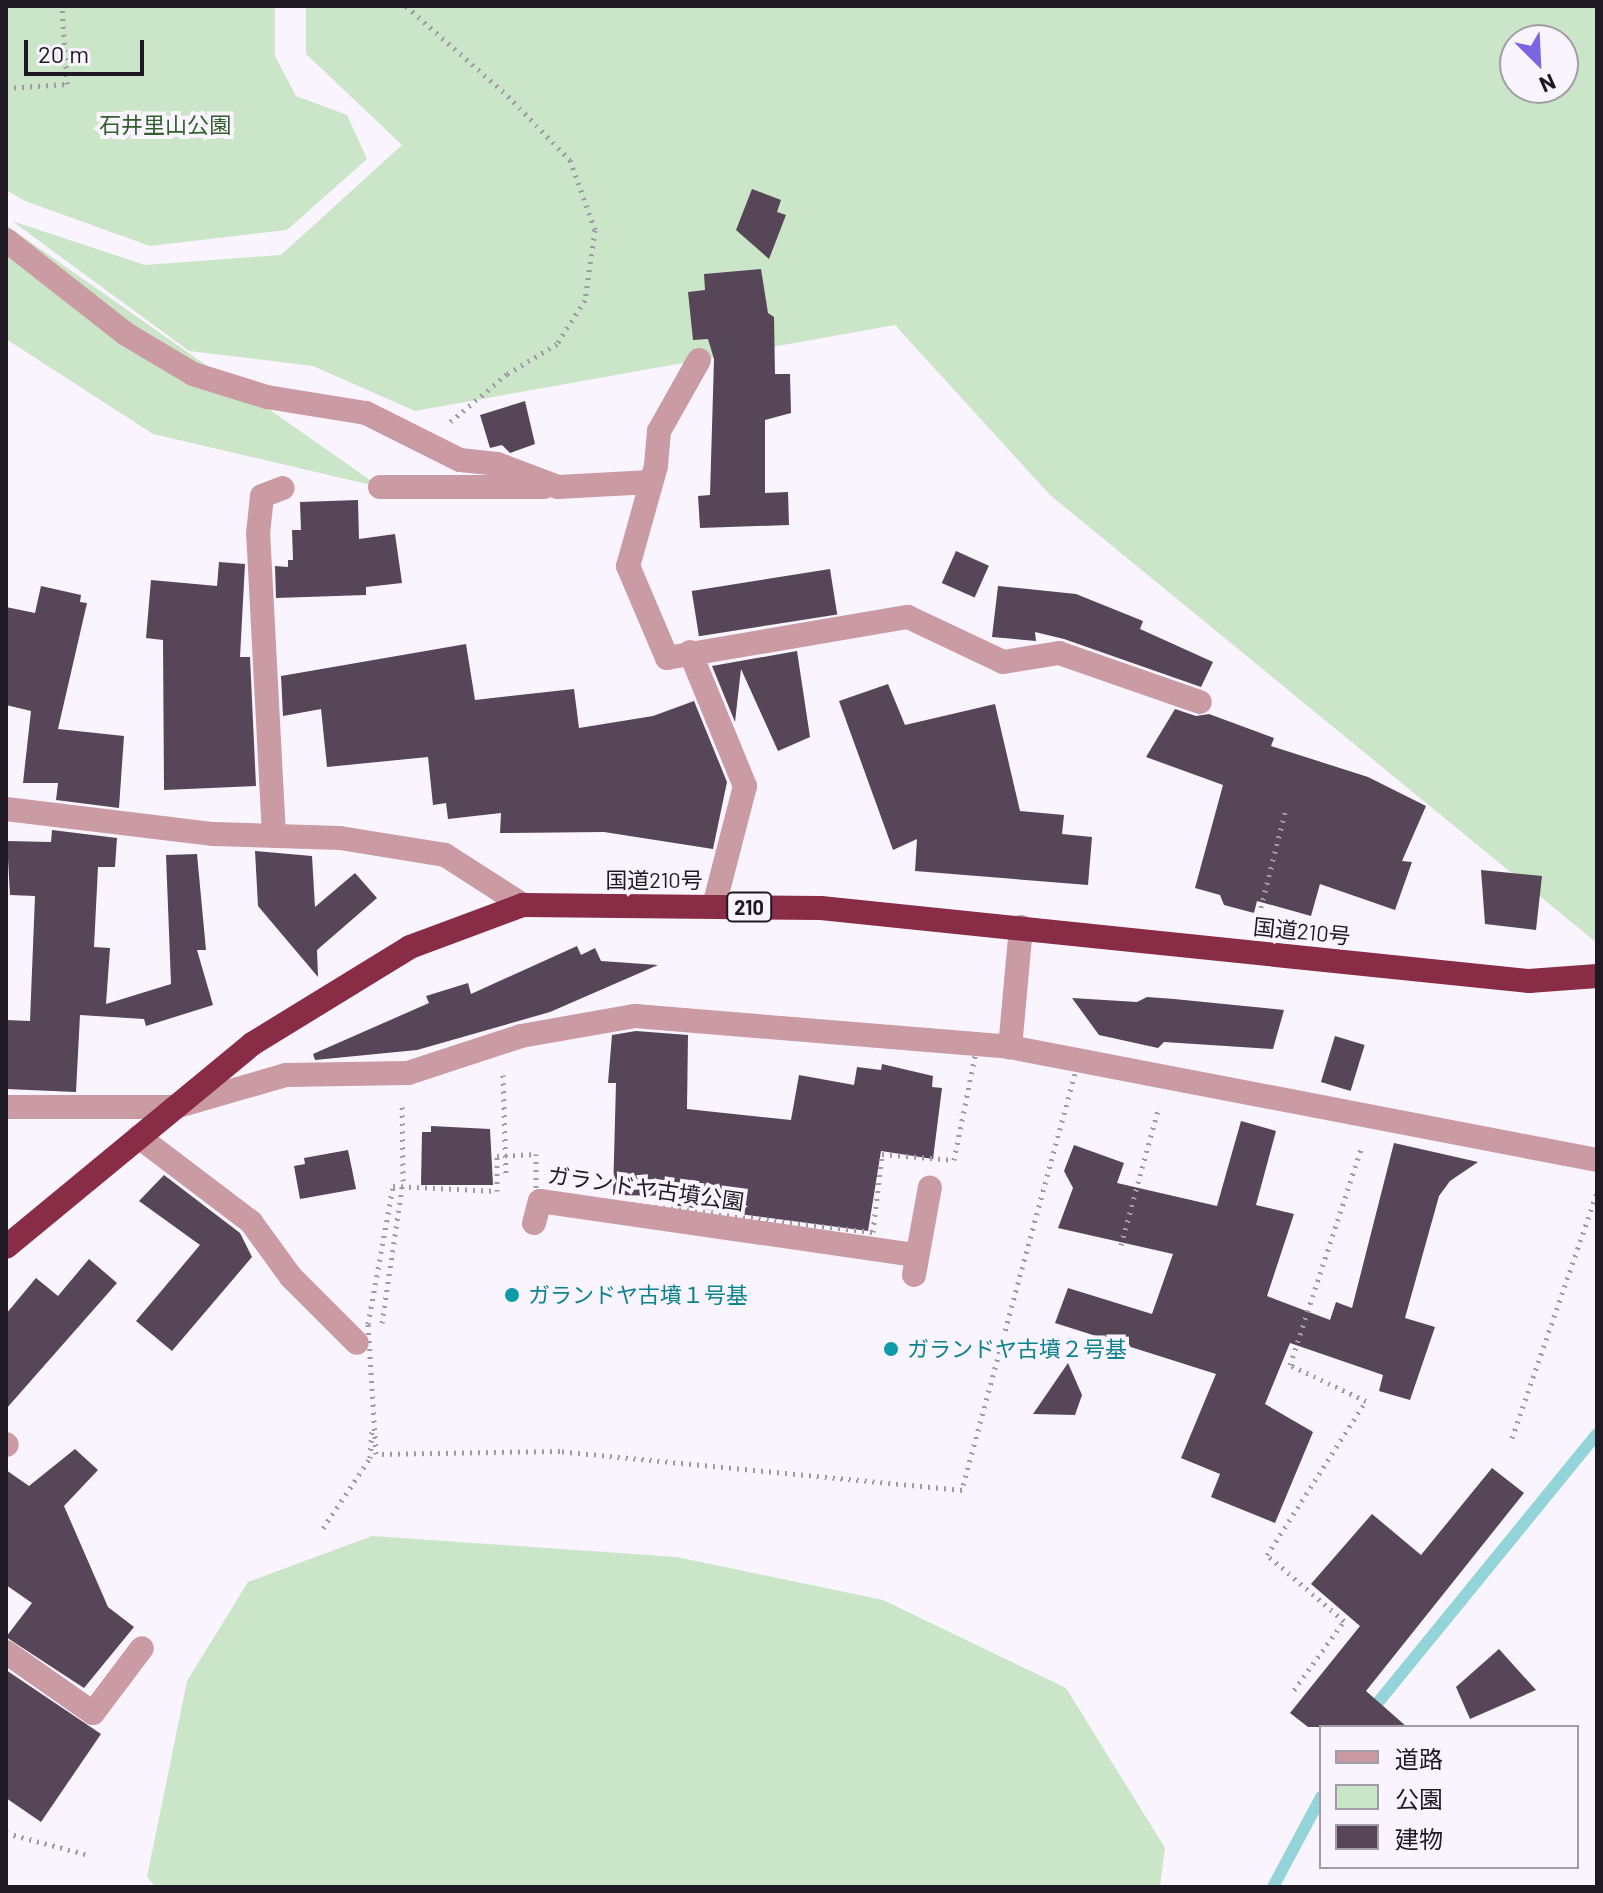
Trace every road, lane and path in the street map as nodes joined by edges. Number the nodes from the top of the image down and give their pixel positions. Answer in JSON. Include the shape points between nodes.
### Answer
{"nodes":[{"id":1,"x":62,"y":6,"type":"edge"},
{"id":2,"x":406,"y":6,"type":"edge"},
{"id":3,"x":6,"y":88,"type":"edge"},
{"id":4,"x":6,"y":240,"type":"edge"},
{"id":5,"x":699,"y":360,"type":"dead end"},
{"id":6,"x":426,"y":445,"type":"junction"},
{"id":7,"x":651,"y":482,"type":"junction"},
{"id":8,"x":380,"y":487,"type":"dead end"},
{"id":9,"x":558,"y":487,"type":"junction"},
{"id":10,"x":283,"y":488,"type":"dead end"},
{"id":11,"x":690,"y":652,"type":"junction"},
{"id":12,"x":1200,"y":702,"type":"dead end"},
{"id":13,"x":1286,"y":808,"type":"dead end"},
{"id":14,"x":6,"y":809,"type":"edge"},
{"id":15,"x":274,"y":836,"type":"junction"},
{"id":16,"x":523,"y":905,"type":"junction"},
{"id":17,"x":714,"y":906,"type":"junction"},
{"id":18,"x":1021,"y":927,"type":"junction"},
{"id":19,"x":1256,"y":928,"type":"dead end"},
{"id":20,"x":1597,"y":976,"type":"edge"},
{"id":21,"x":502,"y":1042,"type":"junction"},
{"id":22,"x":1010,"y":1047,"type":"junction"},
{"id":23,"x":402,"y":1073,"type":"junction"},
{"id":24,"x":1167,"y":1078,"type":"junction"},
{"id":25,"x":6,"y":1107,"type":"edge"},
{"id":26,"x":175,"y":1107,"type":"junction"},
{"id":27,"x":1371,"y":1118,"type":"junction"},
{"id":28,"x":139,"y":1137,"type":"junction"},
{"id":29,"x":505,"y":1155,"type":"junction"},
{"id":30,"x":1597,"y":1160,"type":"edge"},
{"id":31,"x":506,"y":1176,"type":"dead end"},
{"id":32,"x":930,"y":1187,"type":"dead end"},
{"id":33,"x":1597,"y":1193,"type":"edge"},
{"id":34,"x":534,"y":1223,"type":"dead end"},
{"id":35,"x":1121,"y":1245,"type":"dead end"},
{"id":36,"x":6,"y":1247,"type":"edge"},
{"id":37,"x":357,"y":1343,"type":"dead end"},
{"id":38,"x":373,"y":1409,"type":"junction"},
{"id":39,"x":1512,"y":1438,"type":"dead end"},
{"id":40,"x":323,"y":1528,"type":"dead end"},
{"id":41,"x":142,"y":1648,"type":"dead end"},
{"id":42,"x":6,"y":1652,"type":"edge"},
{"id":43,"x":1294,"y":1690,"type":"dead end"},
{"id":44,"x":6,"y":1833,"type":"edge"},
{"id":45,"x":85,"y":1854,"type":"dead end"}],
"edges":[{"from":1,"to":3,"type":"path","via":[[67,84]]},
{"from":2,"to":6,"type":"path","via":[[508,96],[570,160],[595,230],[585,300],[557,344],[473,399]]},
{"from":4,"to":6,"type":"street","via":[[126,334],[193,374],[267,397],[366,413]]},
{"from":5,"to":7,"type":"street","via":[[659,431]]},
{"from":6,"to":9,"type":"street"},
{"from":7,"to":9,"type":"street"},
{"from":7,"to":11,"type":"street","via":[[628,566],[667,658]]},
{"from":8,"to":9,"type":"street"},
{"from":10,"to":15,"type":"street","via":[[262,496],[258,534]]},
{"from":11,"to":12,"type":"street","via":[[908,617],[1003,662],[1059,653]]},
{"from":11,"to":17,"type":"street","via":[[745,786]]},
{"from":13,"to":19,"type":"path"},
{"from":14,"to":15,"type":"street","via":[[214,834]]},
{"from":15,"to":16,"type":"street","via":[[340,838],[445,855]]},
{"from":16,"to":17,"type":"highway","name":"国道210号","number":"210"},
{"from":16,"to":26,"type":"highway","name":"国道210号","number":"210","via":[[396,955],[252,1044]]},
{"from":17,"to":18,"type":"highway","name":"国道210号","number":"210","via":[[821,908]]},
{"from":18,"to":20,"type":"highway","name":"国道210号","number":"210","via":[[1529,981]]},
{"from":18,"to":22,"type":"street"},
{"from":21,"to":22,"type":"street","via":[[635,1016]]},
{"from":21,"to":23,"type":"street"},
{"from":21,"to":29,"type":"path"},
{"from":22,"to":24,"type":"street"},
{"from":23,"to":26,"type":"street","via":[[286,1075]]},
{"from":23,"to":38,"type":"path","via":[[403,1181]]},
{"from":24,"to":27,"type":"street"},
{"from":24,"to":35,"type":"path"},
{"from":25,"to":26,"type":"street"},
{"from":26,"to":28,"type":"highway","name":"国道210号","number":"210"},
{"from":27,"to":30,"type":"street"},
{"from":27,"to":43,"type":"path","via":[[1290,1365],[1366,1401],[1267,1555],[1344,1621]]},
{"from":28,"to":36,"type":"highway","name":"国道210号","number":"210"},
{"from":28,"to":37,"type":"street","via":[[251,1222],[291,1277]]},
{"from":29,"to":31,"type":"path"},
{"from":29,"to":38,"type":"path","name":"ガランドヤ古墳公園","via":[[497,1156],[497,1191],[393,1186],[368,1324]]},
{"from":29,"to":38,"type":"path","name":"ガランドヤ古墳公園","via":[[536,1154],[536,1193],[873,1232],[882,1154],[954,1160],[976,1051],[1077,1066],[962,1490],[560,1451],[376,1454]]},
{"from":32,"to":34,"type":"street","via":[[916,1265],[540,1201]]},
{"from":33,"to":39,"type":"path"},
{"from":38,"to":40,"type":"path","via":[[370,1458]]},
{"from":41,"to":42,"type":"street","via":[[93,1713]]},
{"from":44,"to":45,"type":"path"}]}
